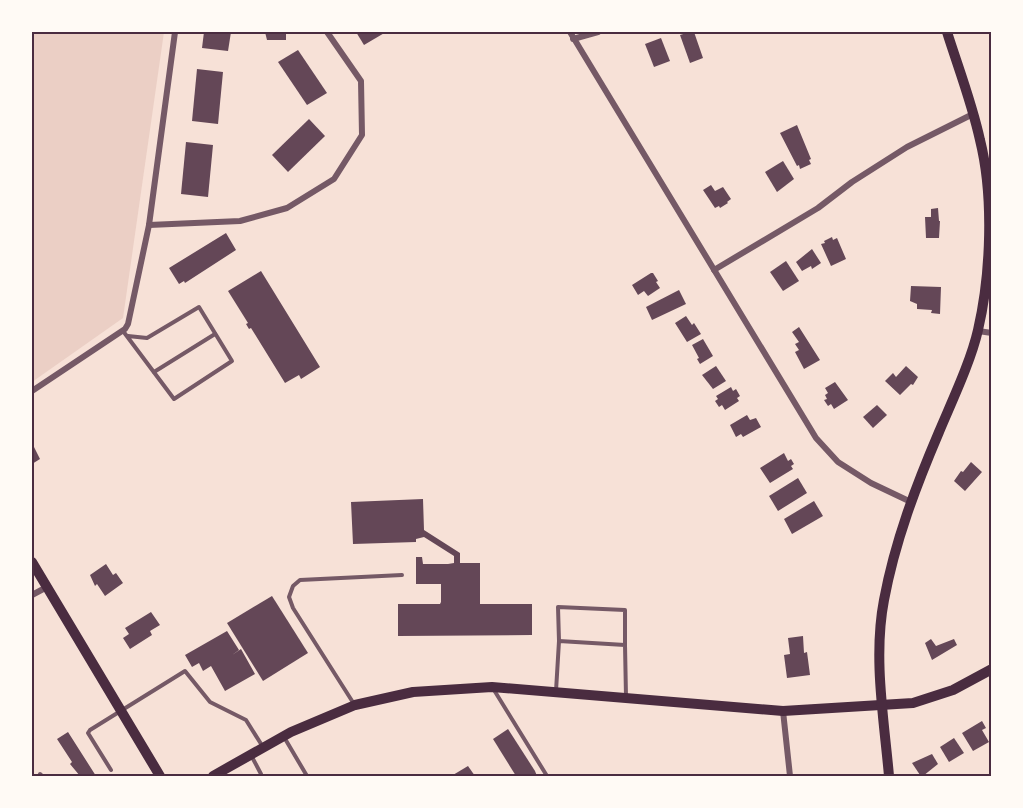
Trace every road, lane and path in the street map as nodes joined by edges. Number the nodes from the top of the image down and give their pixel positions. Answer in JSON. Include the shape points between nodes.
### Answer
{"nodes":[{"id":1,"x":176,"y":32,"type":"edge"},
{"id":2,"x":327,"y":32,"type":"edge"},
{"id":3,"x":570,"y":32,"type":"edge"},
{"id":4,"x":598,"y":32,"type":"edge"},
{"id":5,"x":947,"y":32,"type":"edge"},
{"id":6,"x":573,"y":39,"type":"junction"},
{"id":7,"x":973,"y":114,"type":"junction"},
{"id":8,"x":150,"y":225,"type":"junction"},
{"id":9,"x":714,"y":270,"type":"junction"},
{"id":10,"x":978,"y":331,"type":"junction"},
{"id":11,"x":125,"y":333,"type":"junction"},
{"id":12,"x":992,"y":333,"type":"edge"},
{"id":13,"x":215,"y":334,"type":"junction"},
{"id":14,"x":154,"y":372,"type":"junction"},
{"id":15,"x":32,"y":391,"type":"edge"},
{"id":16,"x":911,"y":502,"type":"junction"},
{"id":17,"x":32,"y":562,"type":"edge"},
{"id":18,"x":402,"y":575,"type":"dead end"},
{"id":19,"x":47,"y":586,"type":"junction"},
{"id":20,"x":32,"y":596,"type":"edge"},
{"id":21,"x":559,"y":641,"type":"junction"},
{"id":22,"x":626,"y":645,"type":"junction"},
{"id":23,"x":992,"y":669,"type":"edge"},
{"id":24,"x":492,"y":687,"type":"junction"},
{"id":25,"x":556,"y":692,"type":"junction"},
{"id":26,"x":626,"y":698,"type":"junction"},
{"id":27,"x":355,"y":705,"type":"junction"},
{"id":28,"x":883,"y":706,"type":"junction"},
{"id":29,"x":121,"y":711,"type":"junction"},
{"id":30,"x":783,"y":711,"type":"junction"},
{"id":31,"x":284,"y":736,"type":"junction"},
{"id":32,"x":264,"y":748,"type":"junction"},
{"id":33,"x":251,"y":754,"type":"junction"},
{"id":34,"x":111,"y":770,"type":"dead end"},
{"id":35,"x":160,"y":777,"type":"edge"},
{"id":36,"x":213,"y":777,"type":"edge"},
{"id":37,"x":260,"y":777,"type":"edge"},
{"id":38,"x":308,"y":777,"type":"edge"},
{"id":39,"x":548,"y":777,"type":"edge"},
{"id":40,"x":790,"y":777,"type":"edge"},
{"id":41,"x":889,"y":777,"type":"edge"}],
"edges":[{"from":1,"to":8,"type":"street"},
{"from":2,"to":8,"type":"street","via":[[361,81],[362,135],[334,179],[287,208],[240,221]]},
{"from":3,"to":6,"type":"street"},
{"from":4,"to":6,"type":"street"},
{"from":5,"to":7,"type":"main road"},
{"from":6,"to":9,"type":"street"},
{"from":7,"to":9,"type":"street","via":[[908,147],[818,208]]},
{"from":7,"to":10,"type":"main road","via":[[989,204]]},
{"from":8,"to":11,"type":"street"},
{"from":9,"to":16,"type":"street","via":[[816,438],[838,462]]},
{"from":10,"to":12,"type":"street"},
{"from":10,"to":16,"type":"main road"},
{"from":11,"to":13,"type":"lane","via":[[147,338],[199,307]]},
{"from":11,"to":14,"type":"lane"},
{"from":11,"to":15,"type":"street"},
{"from":13,"to":14,"type":"lane"},
{"from":13,"to":14,"type":"lane","via":[[232,361],[174,399]]},
{"from":16,"to":28,"type":"main road","via":[[884,602],[880,653]]},
{"from":17,"to":19,"type":"main road"},
{"from":18,"to":27,"type":"lane","via":[[300,580],[289,597]]},
{"from":19,"to":20,"type":"street"},
{"from":19,"to":29,"type":"main road"},
{"from":21,"to":22,"type":"lane"},
{"from":21,"to":22,"type":"lane","via":[[558,607],[614,609],[625,610]]},
{"from":21,"to":25,"type":"lane"},
{"from":22,"to":26,"type":"lane"},
{"from":23,"to":28,"type":"main road","via":[[953,690],[913,703]]},
{"from":24,"to":25,"type":"main road"},
{"from":24,"to":27,"type":"main road","via":[[413,692]]},
{"from":24,"to":39,"type":"lane"},
{"from":25,"to":26,"type":"main road"},
{"from":26,"to":30,"type":"main road"},
{"from":27,"to":31,"type":"main road"},
{"from":28,"to":30,"type":"main road"},
{"from":28,"to":41,"type":"main road"},
{"from":29,"to":32,"type":"lane","via":[[185,671],[210,702],[246,720]]},
{"from":29,"to":34,"type":"lane","via":[[88,733]]},
{"from":29,"to":35,"type":"main road"},
{"from":30,"to":40,"type":"street"},
{"from":31,"to":32,"type":"main road"},
{"from":31,"to":38,"type":"lane"},
{"from":32,"to":33,"type":"main road"},
{"from":33,"to":36,"type":"main road"},
{"from":33,"to":37,"type":"lane"}]}
